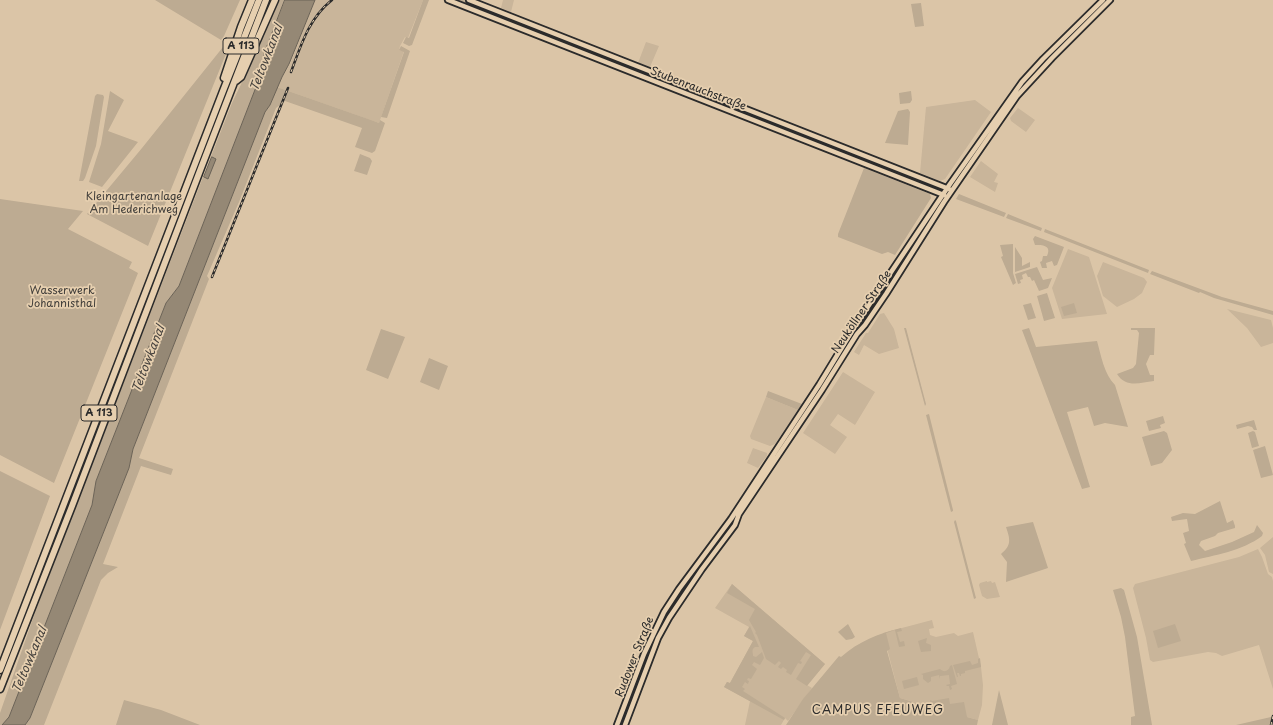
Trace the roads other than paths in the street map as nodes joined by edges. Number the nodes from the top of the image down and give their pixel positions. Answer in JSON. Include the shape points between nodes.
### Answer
{"nodes":[{"id":1,"x":252,"y":0,"type":"edge"},
{"id":2,"x":259,"y":0,"type":"edge"},
{"id":3,"x":266,"y":0,"type":"edge"},
{"id":4,"x":275,"y":0,"type":"edge"},
{"id":5,"x":448,"y":0,"type":"edge"},
{"id":6,"x":469,"y":0,"type":"edge"},
{"id":7,"x":1103,"y":0,"type":"edge"},
{"id":8,"x":1110,"y":0,"type":"edge"},
{"id":9,"x":1037,"y":64,"type":"junction"},
{"id":10,"x":1042,"y":69,"type":"junction"},
{"id":11,"x":235,"y":82,"type":"junction"},
{"id":12,"x":223,"y":91,"type":"junction"},
{"id":13,"x":947,"y":188,"type":"junction"},
{"id":14,"x":952,"y":190,"type":"junction"},
{"id":15,"x":942,"y":195,"type":"junction"},
{"id":16,"x":948,"y":197,"type":"junction"},
{"id":17,"x":777,"y":454,"type":"junction"},
{"id":18,"x":701,"y":559,"type":"joint"},
{"id":19,"x":702,"y":569,"type":"joint"},
{"id":20,"x":652,"y":635,"type":"junction"},
{"id":21,"x":658,"y":638,"type":"junction"},
{"id":22,"x":0,"y":670,"type":"edge"},
{"id":23,"x":0,"y":689,"type":"edge"},
{"id":24,"x":626,"y":701,"type":"junction"},
{"id":25,"x":633,"y":704,"type":"junction"},
{"id":26,"x":618,"y":725,"type":"edge"},
{"id":27,"x":625,"y":725,"type":"edge"}],
"edges":[{"from":1,"to":12,"type":"highway","via":[[234,46],[222,84]]},
{"from":2,"to":12,"type":"highway","number":"A 113"},
{"from":3,"to":11,"type":"highway","number":"A 113"},
{"from":4,"to":11,"type":"highway","via":[[241,77]]},
{"from":5,"to":15,"type":"main road","name":"Stubenrauchstraße"},
{"from":6,"to":13,"type":"main road","name":"Stubenrauchstraße"},
{"from":7,"to":9,"type":"main road","name":"Neuköllner Straße"},
{"from":8,"to":10,"type":"main road","name":"Neuköllner Straße"},
{"from":9,"to":10,"type":"main road"},
{"from":9,"to":13,"type":"main road","name":"Neuköllner Straße","via":[[1017,88]]},
{"from":10,"to":14,"type":"main road","name":"Neuköllner Straße","via":[[1017,96]]},
{"from":11,"to":23,"type":"highway","number":"A 113"},
{"from":12,"to":22,"type":"highway","number":"A 113"},
{"from":13,"to":14,"type":"main road","name":"Stubenrauchstraße"},
{"from":13,"to":15,"type":"main road","name":"Neuköllner Straße"},
{"from":14,"to":16,"type":"main road","name":"Neuköllner Straße"},
{"from":15,"to":16,"type":"main road","name":"Stubenrauchstraße"},
{"from":15,"to":17,"type":"main road","name":"Neuköllner Straße","via":[[855,326]]},
{"from":16,"to":17,"type":"main road","name":"Neuköllner Straße","via":[[886,294]]},
{"from":17,"to":18,"type":"main road","name":"Neuköllner Straße"},
{"from":17,"to":19,"type":"main road","name":"Neuköllner Straße","via":[[733,527]]},
{"from":18,"to":20,"type":"main road","name":"Rudower Straße","via":[[664,612]]},
{"from":19,"to":21,"type":"main road","name":"Rudower Straße"},
{"from":20,"to":21,"type":"main road"},
{"from":20,"to":24,"type":"main road","name":"Rudower Straße"},
{"from":21,"to":25,"type":"main road","name":"Rudower Straße"},
{"from":24,"to":25,"type":"main road"},
{"from":24,"to":26,"type":"main road","name":"Rudower Straße"},
{"from":25,"to":27,"type":"main road","name":"Rudower Straße"}]}
